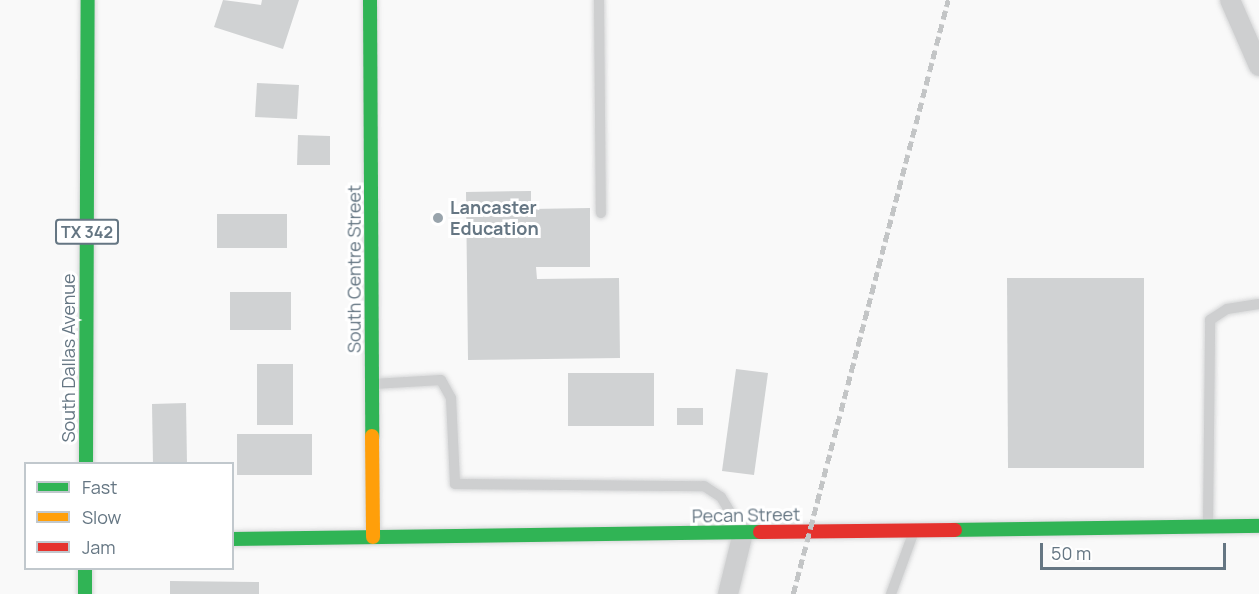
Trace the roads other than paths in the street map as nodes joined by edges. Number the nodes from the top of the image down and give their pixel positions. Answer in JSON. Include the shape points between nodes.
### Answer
{"nodes":[{"id":1,"x":88,"y":0,"type":"edge"},
{"id":2,"x":370,"y":0,"type":"edge"},
{"id":3,"x":599,"y":0,"type":"edge"},
{"id":4,"x":1230,"y":0,"type":"edge"},
{"id":5,"x":1259,"y":66,"type":"edge"},
{"id":6,"x":601,"y":213,"type":"dead end"},
{"id":7,"x":1259,"y":304,"type":"edge"},
{"id":8,"x":372,"y":384,"type":"junction"},
{"id":9,"x":86,"y":462,"type":"edge"},
{"id":10,"x":1259,"y":526,"type":"edge"},
{"id":11,"x":1208,"y":527,"type":"junction"},
{"id":12,"x":914,"y":530,"type":"junction"},
{"id":13,"x":743,"y":533,"type":"junction"},
{"id":14,"x":373,"y":537,"type":"junction"},
{"id":15,"x":234,"y":539,"type":"edge"},
{"id":16,"x":85,"y":570,"type":"edge"},
{"id":17,"x":86,"y":594,"type":"edge"},
{"id":18,"x":728,"y":594,"type":"edge"},
{"id":19,"x":891,"y":594,"type":"edge"}],
"edges":[{"from":1,"to":9,"type":"street","name":"South Dallas Avenue","number":"TX 342"},
{"from":2,"to":8,"type":"street","name":"South Centre Street"},
{"from":3,"to":6,"type":"lane"},
{"from":4,"to":5,"type":"street"},
{"from":7,"to":11,"type":"lane","via":[[1227,309],[1210,320]]},
{"from":8,"to":13,"type":"lane","via":[[441,380],[451,398],[455,484],[704,486],[721,497]]},
{"from":8,"to":14,"type":"street","name":"South Centre Street"},
{"from":10,"to":11,"type":"street","name":"Pecan Street"},
{"from":11,"to":12,"type":"street","name":"Pecan Street"},
{"from":12,"to":13,"type":"street","name":"Pecan Street"},
{"from":12,"to":19,"type":"lane"},
{"from":13,"to":14,"type":"street","name":"Pecan Street"},
{"from":13,"to":18,"type":"street"},
{"from":14,"to":15,"type":"street","name":"Pecan Street"},
{"from":16,"to":17,"type":"street"}]}
